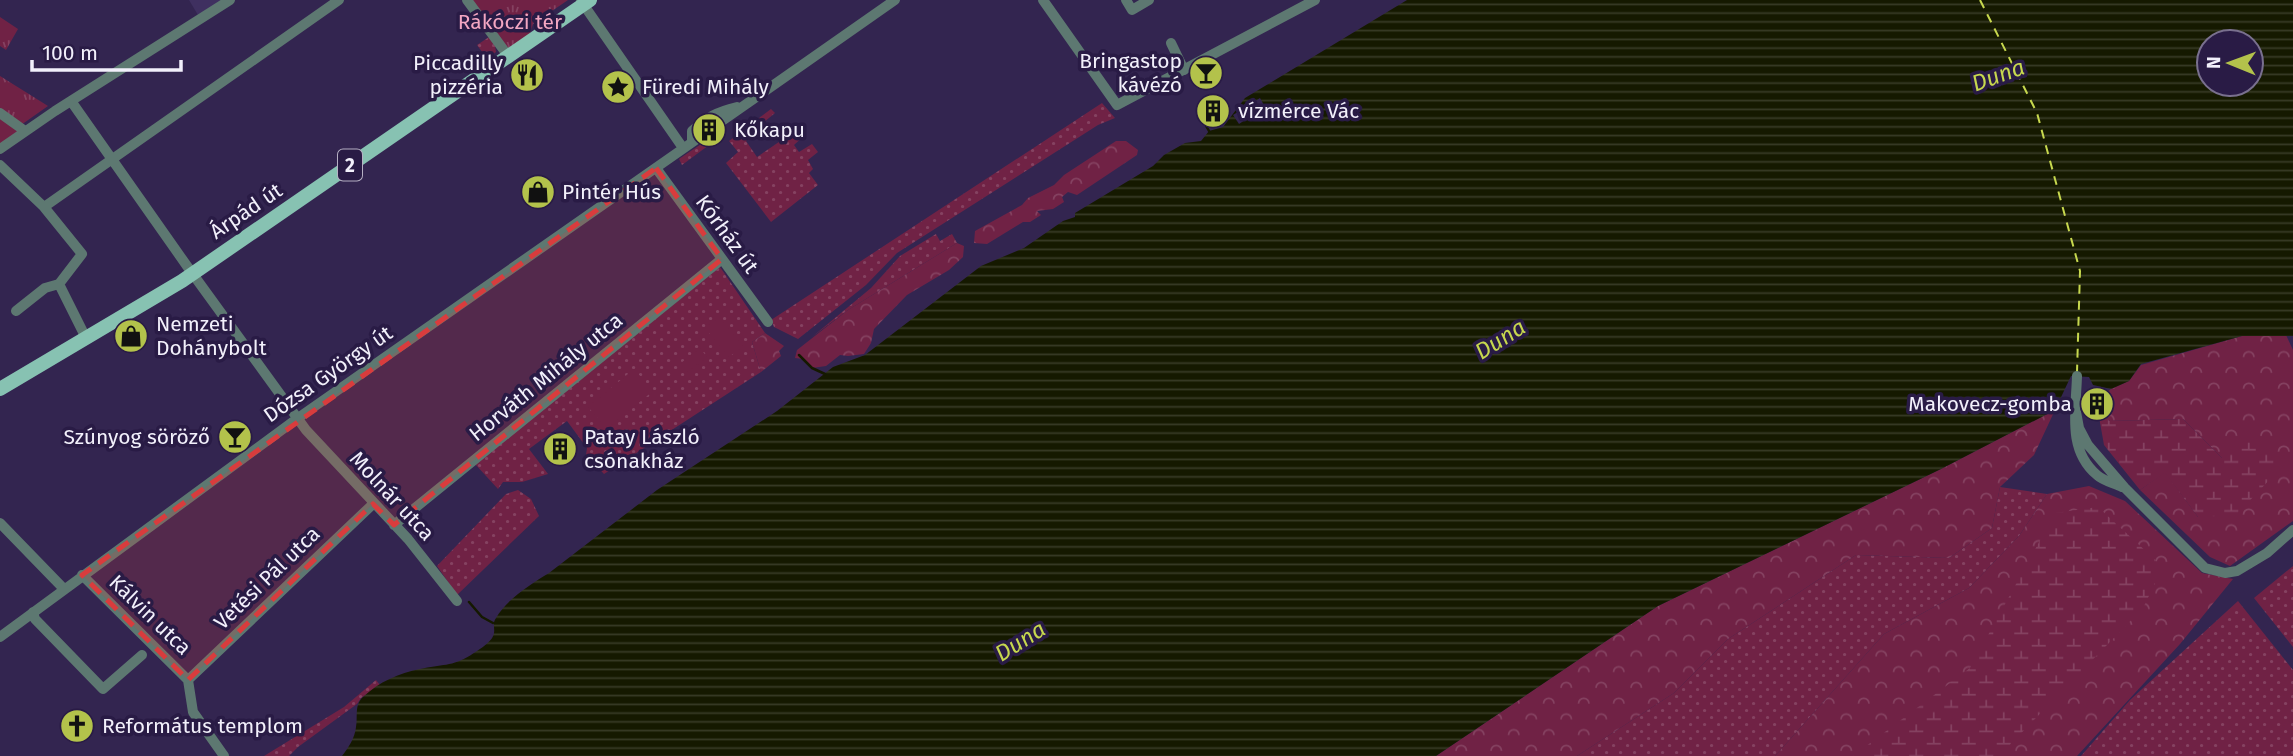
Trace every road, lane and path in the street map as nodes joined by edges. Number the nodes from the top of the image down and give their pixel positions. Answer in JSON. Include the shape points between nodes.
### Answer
{"nodes":[{"id":1,"x":230,"y":0,"type":"edge"},
{"id":2,"x":339,"y":0,"type":"edge"},
{"id":3,"x":467,"y":0,"type":"edge"},
{"id":4,"x":895,"y":0,"type":"edge"},
{"id":5,"x":1043,"y":0,"type":"edge"},
{"id":6,"x":1149,"y":0,"type":"edge"},
{"id":7,"x":1315,"y":0,"type":"edge"},
{"id":8,"x":584,"y":2,"type":"edge"},
{"id":9,"x":1301,"y":4,"type":"edge"},
{"id":10,"x":1129,"y":5,"type":"edge"},
{"id":11,"x":1171,"y":43,"type":"dead end"},
{"id":12,"x":509,"y":57,"type":"junction"},
{"id":13,"x":1184,"y":70,"type":"junction"},
{"id":14,"x":71,"y":102,"type":"junction"},
{"id":15,"x":743,"y":106,"type":"junction"},
{"id":16,"x":0,"y":113,"type":"edge"},
{"id":17,"x":25,"y":131,"type":"junction"},
{"id":18,"x":687,"y":145,"type":"junction"},
{"id":19,"x":0,"y":149,"type":"edge"},
{"id":20,"x":111,"y":159,"type":"junction"},
{"id":21,"x":0,"y":165,"type":"edge"},
{"id":22,"x":656,"y":168,"type":"junction"},
{"id":23,"x":44,"y":207,"type":"junction"},
{"id":24,"x":722,"y":259,"type":"junction"},
{"id":25,"x":192,"y":274,"type":"junction"},
{"id":26,"x":59,"y":284,"type":"junction"},
{"id":27,"x":16,"y":311,"type":"dead end"},
{"id":28,"x":768,"y":322,"type":"dead end"},
{"id":29,"x":86,"y":338,"type":"junction"},
{"id":30,"x":2077,"y":376,"type":"dead end"},
{"id":31,"x":0,"y":389,"type":"edge"},
{"id":32,"x":298,"y":418,"type":"junction"},
{"id":33,"x":373,"y":504,"type":"junction"},
{"id":34,"x":0,"y":523,"type":"edge"},
{"id":35,"x":394,"y":525,"type":"junction"},
{"id":36,"x":2293,"y":530,"type":"edge"},
{"id":37,"x":82,"y":575,"type":"junction"},
{"id":38,"x":64,"y":589,"type":"junction"},
{"id":39,"x":457,"y":601,"type":"dead end"},
{"id":40,"x":33,"y":612,"type":"junction"},
{"id":41,"x":0,"y":637,"type":"edge"},
{"id":42,"x":142,"y":655,"type":"dead end"},
{"id":43,"x":188,"y":680,"type":"junction"},
{"id":44,"x":224,"y":756,"type":"edge"}],
"edges":[{"from":1,"to":14,"type":"street"},
{"from":2,"to":20,"type":"street"},
{"from":3,"to":12,"type":"street"},
{"from":4,"to":15,"type":"street"},
{"from":5,"to":13,"type":"street","via":[[1117,105]]},
{"from":6,"to":10,"type":"street"},
{"from":7,"to":9,"type":"street"},
{"from":8,"to":12,"type":"main road","number":"2"},
{"from":8,"to":18,"type":"street"},
{"from":9,"to":13,"type":"street"},
{"from":11,"to":13,"type":"street"},
{"from":12,"to":25,"type":"main road","name":"Árpád út","number":"2"},
{"from":14,"to":17,"type":"street"},
{"from":14,"to":20,"type":"street","name":"Molnár utca"},
{"from":15,"to":18,"type":"street"},
{"from":15,"to":18,"type":"street","via":[[717,112],[703,121],[692,131]]},
{"from":16,"to":17,"type":"street"},
{"from":17,"to":19,"type":"street"},
{"from":18,"to":22,"type":"street","name":"Dózsa György út"},
{"from":20,"to":23,"type":"street"},
{"from":20,"to":25,"type":"street","name":"Molnár utca"},
{"from":21,"to":23,"type":"street"},
{"from":22,"to":24,"type":"street","name":"Kórház út"},
{"from":22,"to":32,"type":"street","name":"Dózsa György út"},
{"from":23,"to":26,"type":"street","via":[[82,254]]},
{"from":24,"to":28,"type":"street","name":"Kórház út"},
{"from":24,"to":35,"type":"street","name":"Horváth Mihály utca"},
{"from":25,"to":29,"type":"main road","name":"Árpád út","number":"2"},
{"from":25,"to":32,"type":"street","name":"Molnár utca"},
{"from":26,"to":27,"type":"street","via":[[45,288]]},
{"from":26,"to":29,"type":"street"},
{"from":29,"to":31,"type":"main road","name":"Árpád út","number":"2"},
{"from":30,"to":36,"type":"street","via":[[2079,453],[2098,477],[2126,488],[2205,568],[2225,573],[2237,570],[2267,553]]},
{"from":32,"to":33,"type":"street","name":"Molnár utca"},
{"from":32,"to":37,"type":"street","name":"Dózsa György út"},
{"from":33,"to":35,"type":"street","name":"Molnár utca"},
{"from":33,"to":43,"type":"street","name":"Vetési Pál utca"},
{"from":34,"to":38,"type":"street"},
{"from":35,"to":39,"type":"street","name":"Molnár utca"},
{"from":37,"to":38,"type":"street","name":"Dózsa György út"},
{"from":37,"to":43,"type":"street","name":"Kálvin utca"},
{"from":38,"to":40,"type":"street","name":"Dózsa György út"},
{"from":40,"to":41,"type":"street","name":"Dózsa György út"},
{"from":40,"to":42,"type":"street","via":[[103,689]]},
{"from":43,"to":44,"type":"street","name":"Kálvin utca","via":[[193,712]]}]}
